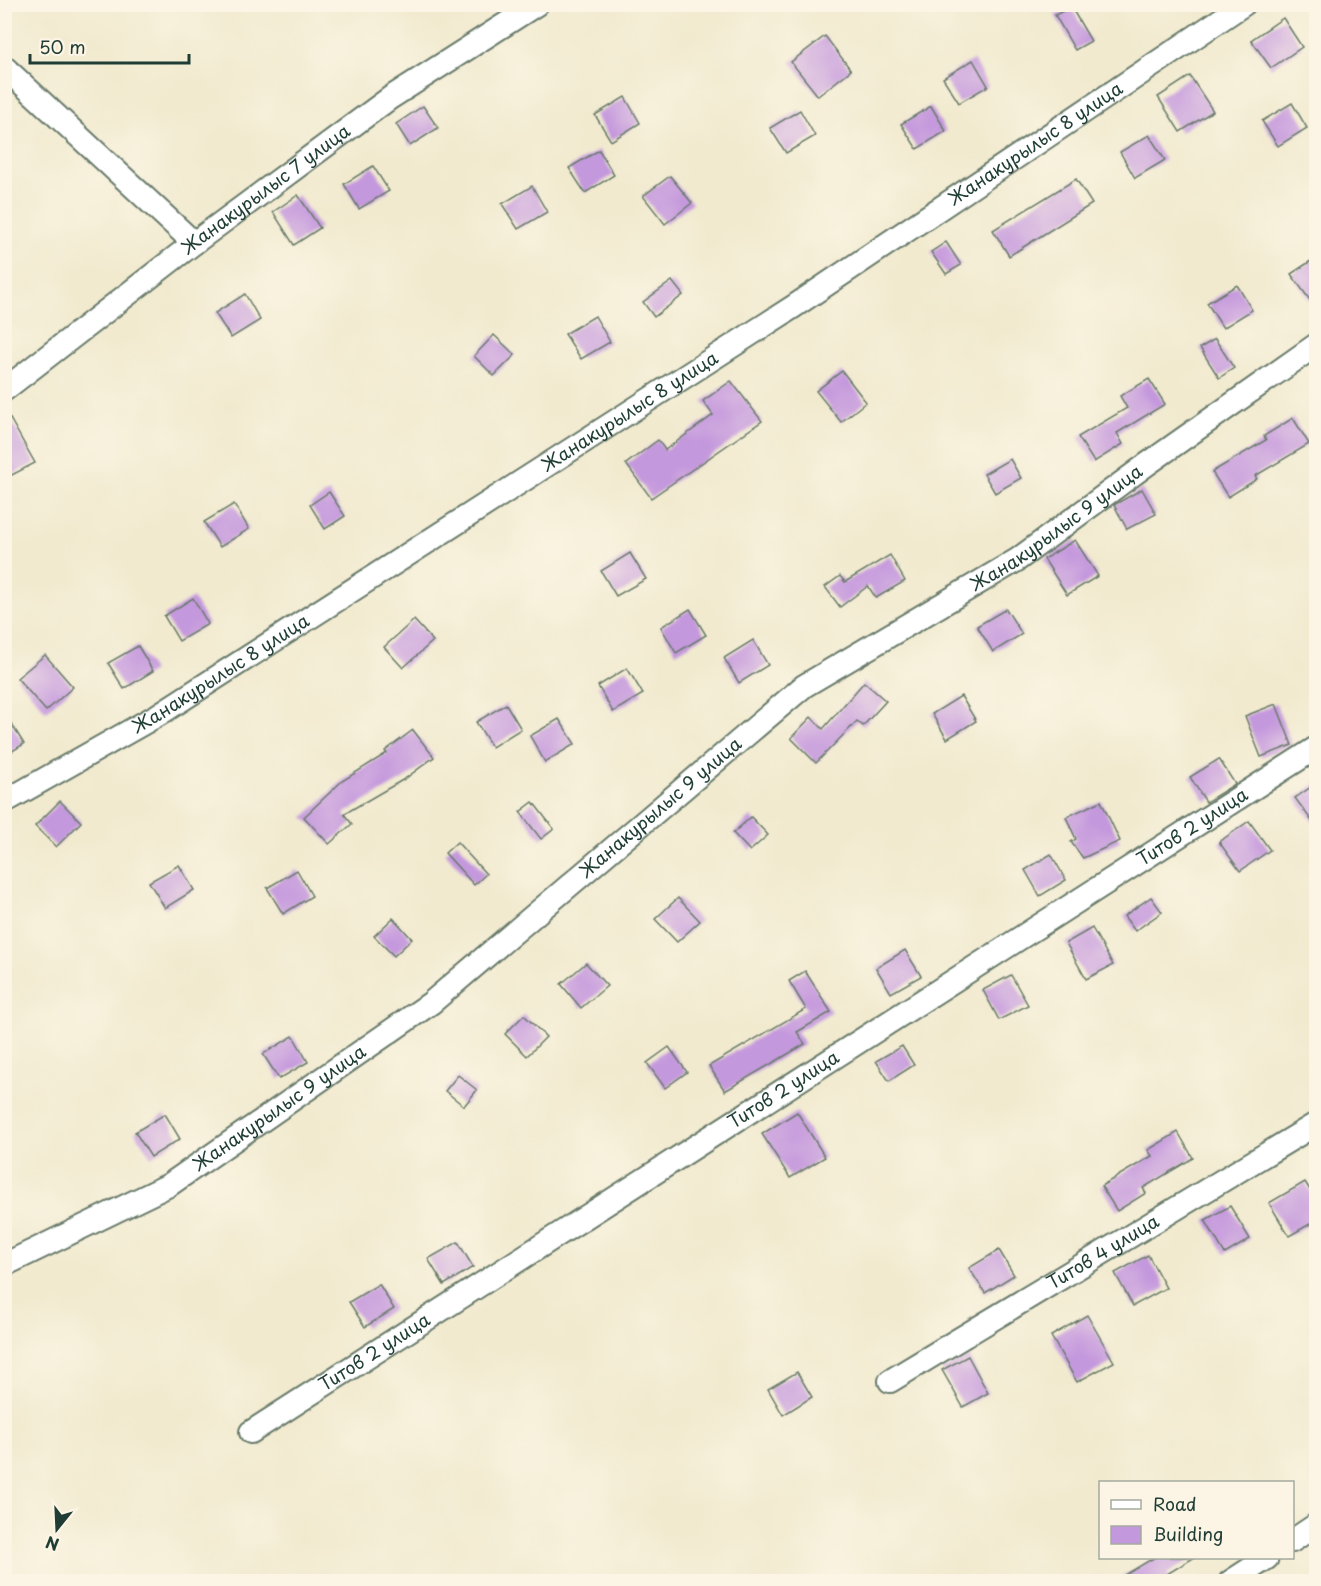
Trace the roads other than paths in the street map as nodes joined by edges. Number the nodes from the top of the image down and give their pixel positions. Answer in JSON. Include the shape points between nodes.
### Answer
{"nodes":[{"id":1,"x":537,"y":4,"type":"edge"},
{"id":2,"x":1244,"y":4,"type":"edge"},
{"id":3,"x":4,"y":67,"type":"edge"},
{"id":4,"x":194,"y":243,"type":"junction"},
{"id":5,"x":1317,"y":345,"type":"edge"},
{"id":6,"x":4,"y":390,"type":"edge"},
{"id":7,"x":1317,"y":748,"type":"edge"},
{"id":8,"x":4,"y":801,"type":"edge"},
{"id":9,"x":1317,"y":1124,"type":"edge"},
{"id":10,"x":4,"y":1265,"type":"edge"},
{"id":11,"x":890,"y":1381,"type":"dead end"},
{"id":12,"x":251,"y":1432,"type":"dead end"},
{"id":13,"x":1317,"y":1526,"type":"edge"},
{"id":14,"x":1294,"y":1540,"type":"edge"},
{"id":15,"x":1264,"y":1559,"type":"edge"},
{"id":16,"x":1230,"y":1581,"type":"edge"}],
"edges":[{"from":1,"to":4,"type":"street","name":"Жанакурылыс 7 улица","via":[[390,98]]},
{"from":2,"to":8,"type":"street","name":"Жанакурылыс 8 улица","via":[[763,327],[158,715]]},
{"from":3,"to":4,"type":"street"},
{"from":4,"to":6,"type":"street","name":"Жанакурылыс 7 улица"},
{"from":5,"to":10,"type":"street","name":"Жанакурылыс 9 улица","via":[[1017,560],[804,686],[432,1003],[169,1185]]},
{"from":7,"to":12,"type":"street","name":"Титов 2 улица"},
{"from":9,"to":11,"type":"street","name":"Титов 4 улица"},
{"from":13,"to":14,"type":"street"},
{"from":15,"to":16,"type":"street"}]}
